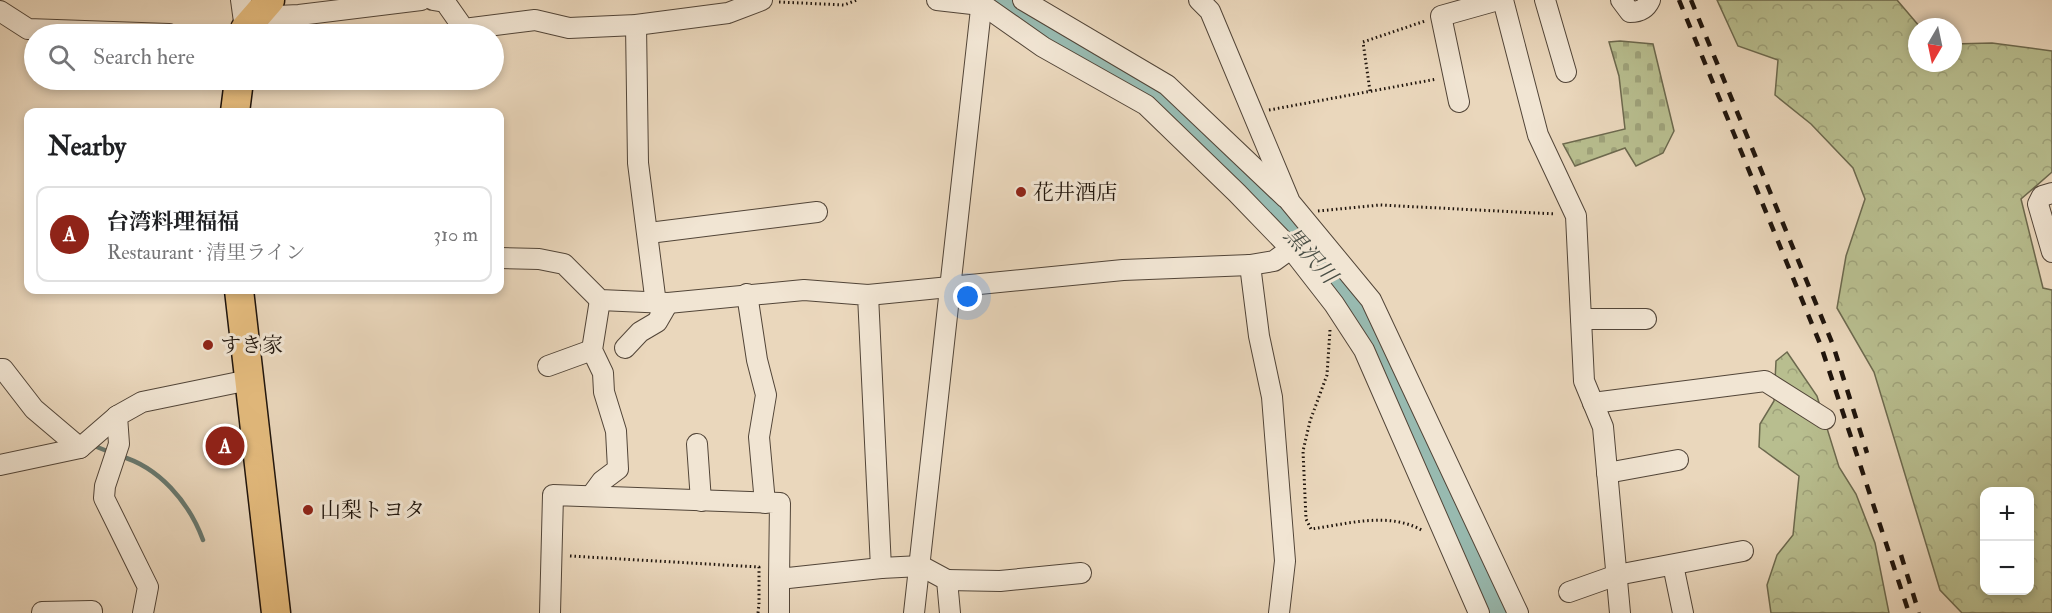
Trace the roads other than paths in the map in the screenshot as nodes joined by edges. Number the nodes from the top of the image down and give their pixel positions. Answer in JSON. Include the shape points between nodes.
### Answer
{"nodes":[{"id":1,"x":421,"y":0,"type":"edge"},
{"id":2,"x":762,"y":0,"type":"edge"},
{"id":3,"x":937,"y":0,"type":"edge"},
{"id":4,"x":1023,"y":0,"type":"edge"},
{"id":5,"x":1199,"y":0,"type":"edge"},
{"id":6,"x":1545,"y":0,"type":"edge"},
{"id":7,"x":1621,"y":0,"type":"edge"},
{"id":8,"x":1650,"y":0,"type":"edge"},
{"id":9,"x":442,"y":1,"type":"edge"},
{"id":10,"x":980,"y":2,"type":"edge"},
{"id":11,"x":1505,"y":2,"type":"edge"},
{"id":12,"x":0,"y":11,"type":"edge"},
{"id":13,"x":251,"y":16,"type":"edge"},
{"id":14,"x":460,"y":24,"type":"edge"},
{"id":15,"x":503,"y":24,"type":"edge"},
{"id":16,"x":636,"y":25,"type":"junction"},
{"id":17,"x":24,"y":26,"type":"edge"},
{"id":18,"x":1097,"y":62,"type":"junction"},
{"id":19,"x":1566,"y":72,"type":"dead end"},
{"id":20,"x":238,"y":90,"type":"edge"},
{"id":21,"x":1459,"y":102,"type":"dead end"},
{"id":22,"x":236,"y":108,"type":"edge"},
{"id":23,"x":1213,"y":129,"type":"junction"},
{"id":24,"x":1192,"y":150,"type":"junction"},
{"id":25,"x":2052,"y":193,"type":"edge"},
{"id":26,"x":1295,"y":208,"type":"junction"},
{"id":27,"x":817,"y":212,"type":"dead end"},
{"id":28,"x":649,"y":233,"type":"junction"},
{"id":29,"x":1302,"y":240,"type":"junction"},
{"id":30,"x":2052,"y":252,"type":"edge"},
{"id":31,"x":504,"y":258,"type":"edge"},
{"id":32,"x":1250,"y":265,"type":"junction"},
{"id":33,"x":951,"y":288,"type":"junction"},
{"id":34,"x":239,"y":294,"type":"edge"},
{"id":35,"x":747,"y":294,"type":"junction"},
{"id":36,"x":868,"y":295,"type":"junction"},
{"id":37,"x":600,"y":300,"type":"junction"},
{"id":38,"x":662,"y":303,"type":"junction"},
{"id":39,"x":1581,"y":319,"type":"junction"},
{"id":40,"x":1646,"y":319,"type":"dead end"},
{"id":41,"x":625,"y":348,"type":"dead end"},
{"id":42,"x":592,"y":350,"type":"junction"},
{"id":43,"x":548,"y":366,"type":"dead end"},
{"id":44,"x":0,"y":369,"type":"edge"},
{"id":45,"x":249,"y":380,"type":"junction"},
{"id":46,"x":1593,"y":403,"type":"junction"},
{"id":47,"x":117,"y":416,"type":"junction"},
{"id":48,"x":1408,"y":419,"type":"junction"},
{"id":49,"x":1825,"y":419,"type":"dead end"},
{"id":50,"x":697,"y":444,"type":"dead end"},
{"id":51,"x":80,"y":448,"type":"junction"},
{"id":52,"x":1678,"y":460,"type":"dead end"},
{"id":53,"x":0,"y":465,"type":"edge"},
{"id":54,"x":1607,"y":473,"type":"junction"},
{"id":55,"x":591,"y":496,"type":"junction"},
{"id":56,"x":701,"y":501,"type":"junction"},
{"id":57,"x":765,"y":503,"type":"junction"},
{"id":58,"x":1743,"y":551,"type":"dead end"},
{"id":59,"x":1672,"y":565,"type":"junction"},
{"id":60,"x":921,"y":566,"type":"junction"},
{"id":61,"x":881,"y":568,"type":"junction"},
{"id":62,"x":1081,"y":573,"type":"dead end"},
{"id":63,"x":1617,"y":575,"type":"junction"},
{"id":64,"x":779,"y":579,"type":"junction"},
{"id":65,"x":947,"y":580,"type":"junction"},
{"id":66,"x":1569,"y":592,"type":"dead end"},
{"id":67,"x":42,"y":612,"type":"edge"},
{"id":68,"x":92,"y":613,"type":"edge"},
{"id":69,"x":143,"y":613,"type":"edge"},
{"id":70,"x":276,"y":613,"type":"edge"},
{"id":71,"x":550,"y":613,"type":"edge"},
{"id":72,"x":779,"y":613,"type":"edge"},
{"id":73,"x":914,"y":613,"type":"edge"},
{"id":74,"x":950,"y":613,"type":"edge"},
{"id":75,"x":1279,"y":613,"type":"edge"},
{"id":76,"x":1479,"y":613,"type":"edge"},
{"id":77,"x":1518,"y":613,"type":"edge"},
{"id":78,"x":1620,"y":613,"type":"edge"},
{"id":79,"x":1683,"y":613,"type":"edge"}],
"edges":[{"from":1,"to":13,"type":"street","via":[[299,15]]},
{"from":2,"to":16,"type":"street","via":[[728,13]]},
{"from":3,"to":10,"type":"street"},
{"from":4,"to":18,"type":"street"},
{"from":5,"to":26,"type":"street","via":[[1210,11]]},
{"from":6,"to":19,"type":"street"},
{"from":7,"to":8,"type":"street","via":[[1630,12],[1638,12]]},
{"from":9,"to":14,"type":"street"},
{"from":10,"to":18,"type":"street","via":[[1043,47]]},
{"from":10,"to":33,"type":"street"},
{"from":11,"to":21,"type":"street","via":[[1442,16]]},
{"from":11,"to":39,"type":"street","via":[[1538,135],[1576,216]]},
{"from":12,"to":17,"type":"street"},
{"from":15,"to":16,"type":"street","via":[[535,20],[569,28]]},
{"from":16,"to":28,"type":"street","via":[[638,163]]},
{"from":18,"to":23,"type":"street","via":[[1167,85]]},
{"from":18,"to":24,"type":"street"},
{"from":20,"to":22,"type":"highway"},
{"from":23,"to":24,"type":"street"},
{"from":23,"to":26,"type":"street"},
{"from":24,"to":29,"type":"street"},
{"from":25,"to":30,"type":"street","via":[[2042,196],[2038,204]]},
{"from":26,"to":29,"type":"street"},
{"from":27,"to":28,"type":"street"},
{"from":28,"to":38,"type":"street"},
{"from":29,"to":32,"type":"street","via":[[1274,261]]},
{"from":29,"to":48,"type":"street","via":[[1334,304]]},
{"from":29,"to":48,"type":"street","via":[[1371,300]]},
{"from":31,"to":37,"type":"street","via":[[564,264]]},
{"from":32,"to":33,"type":"street","via":[[1123,270]]},
{"from":32,"to":75,"type":"street","via":[[1272,397],[1285,561]]},
{"from":33,"to":36,"type":"street"},
{"from":33,"to":60,"type":"street"},
{"from":34,"to":45,"type":"highway"},
{"from":35,"to":36,"type":"street","via":[[804,290]]},
{"from":35,"to":38,"type":"street"},
{"from":35,"to":57,"type":"street","via":[[766,395],[759,437]]},
{"from":36,"to":61,"type":"street"},
{"from":37,"to":38,"type":"street"},
{"from":37,"to":42,"type":"street"},
{"from":38,"to":41,"type":"street","via":[[657,322]]},
{"from":39,"to":40,"type":"street"},
{"from":39,"to":46,"type":"street","via":[[1584,381]]},
{"from":42,"to":43,"type":"street"},
{"from":42,"to":55,"type":"street","via":[[603,373],[604,392],[616,431],[618,469]]},
{"from":44,"to":51,"type":"street","via":[[34,409]]},
{"from":45,"to":47,"type":"street","via":[[142,402]]},
{"from":45,"to":70,"type":"highway"},
{"from":46,"to":49,"type":"street","via":[[1765,381]]},
{"from":46,"to":54,"type":"street","via":[[1603,428]]},
{"from":47,"to":51,"type":"street"},
{"from":47,"to":69,"type":"street","via":[[119,444],[104,498],[148,587]]},
{"from":48,"to":76,"type":"street","via":[[1450,548]]},
{"from":48,"to":77,"type":"street"},
{"from":50,"to":56,"type":"street"},
{"from":51,"to":53,"type":"street"},
{"from":52,"to":54,"type":"street"},
{"from":54,"to":63,"type":"street"},
{"from":55,"to":56,"type":"street"},
{"from":55,"to":71,"type":"street","via":[[553,495]]},
{"from":56,"to":57,"type":"street"},
{"from":57,"to":64,"type":"street","via":[[780,503]]},
{"from":58,"to":59,"type":"street"},
{"from":59,"to":63,"type":"street"},
{"from":59,"to":79,"type":"street"},
{"from":60,"to":61,"type":"street"},
{"from":60,"to":65,"type":"street"},
{"from":60,"to":73,"type":"street"},
{"from":61,"to":64,"type":"street"},
{"from":62,"to":65,"type":"street","via":[[1000,581]]},
{"from":63,"to":66,"type":"street"},
{"from":63,"to":78,"type":"street"},
{"from":64,"to":72,"type":"street"},
{"from":65,"to":74,"type":"street"},
{"from":67,"to":68,"type":"street"}]}
